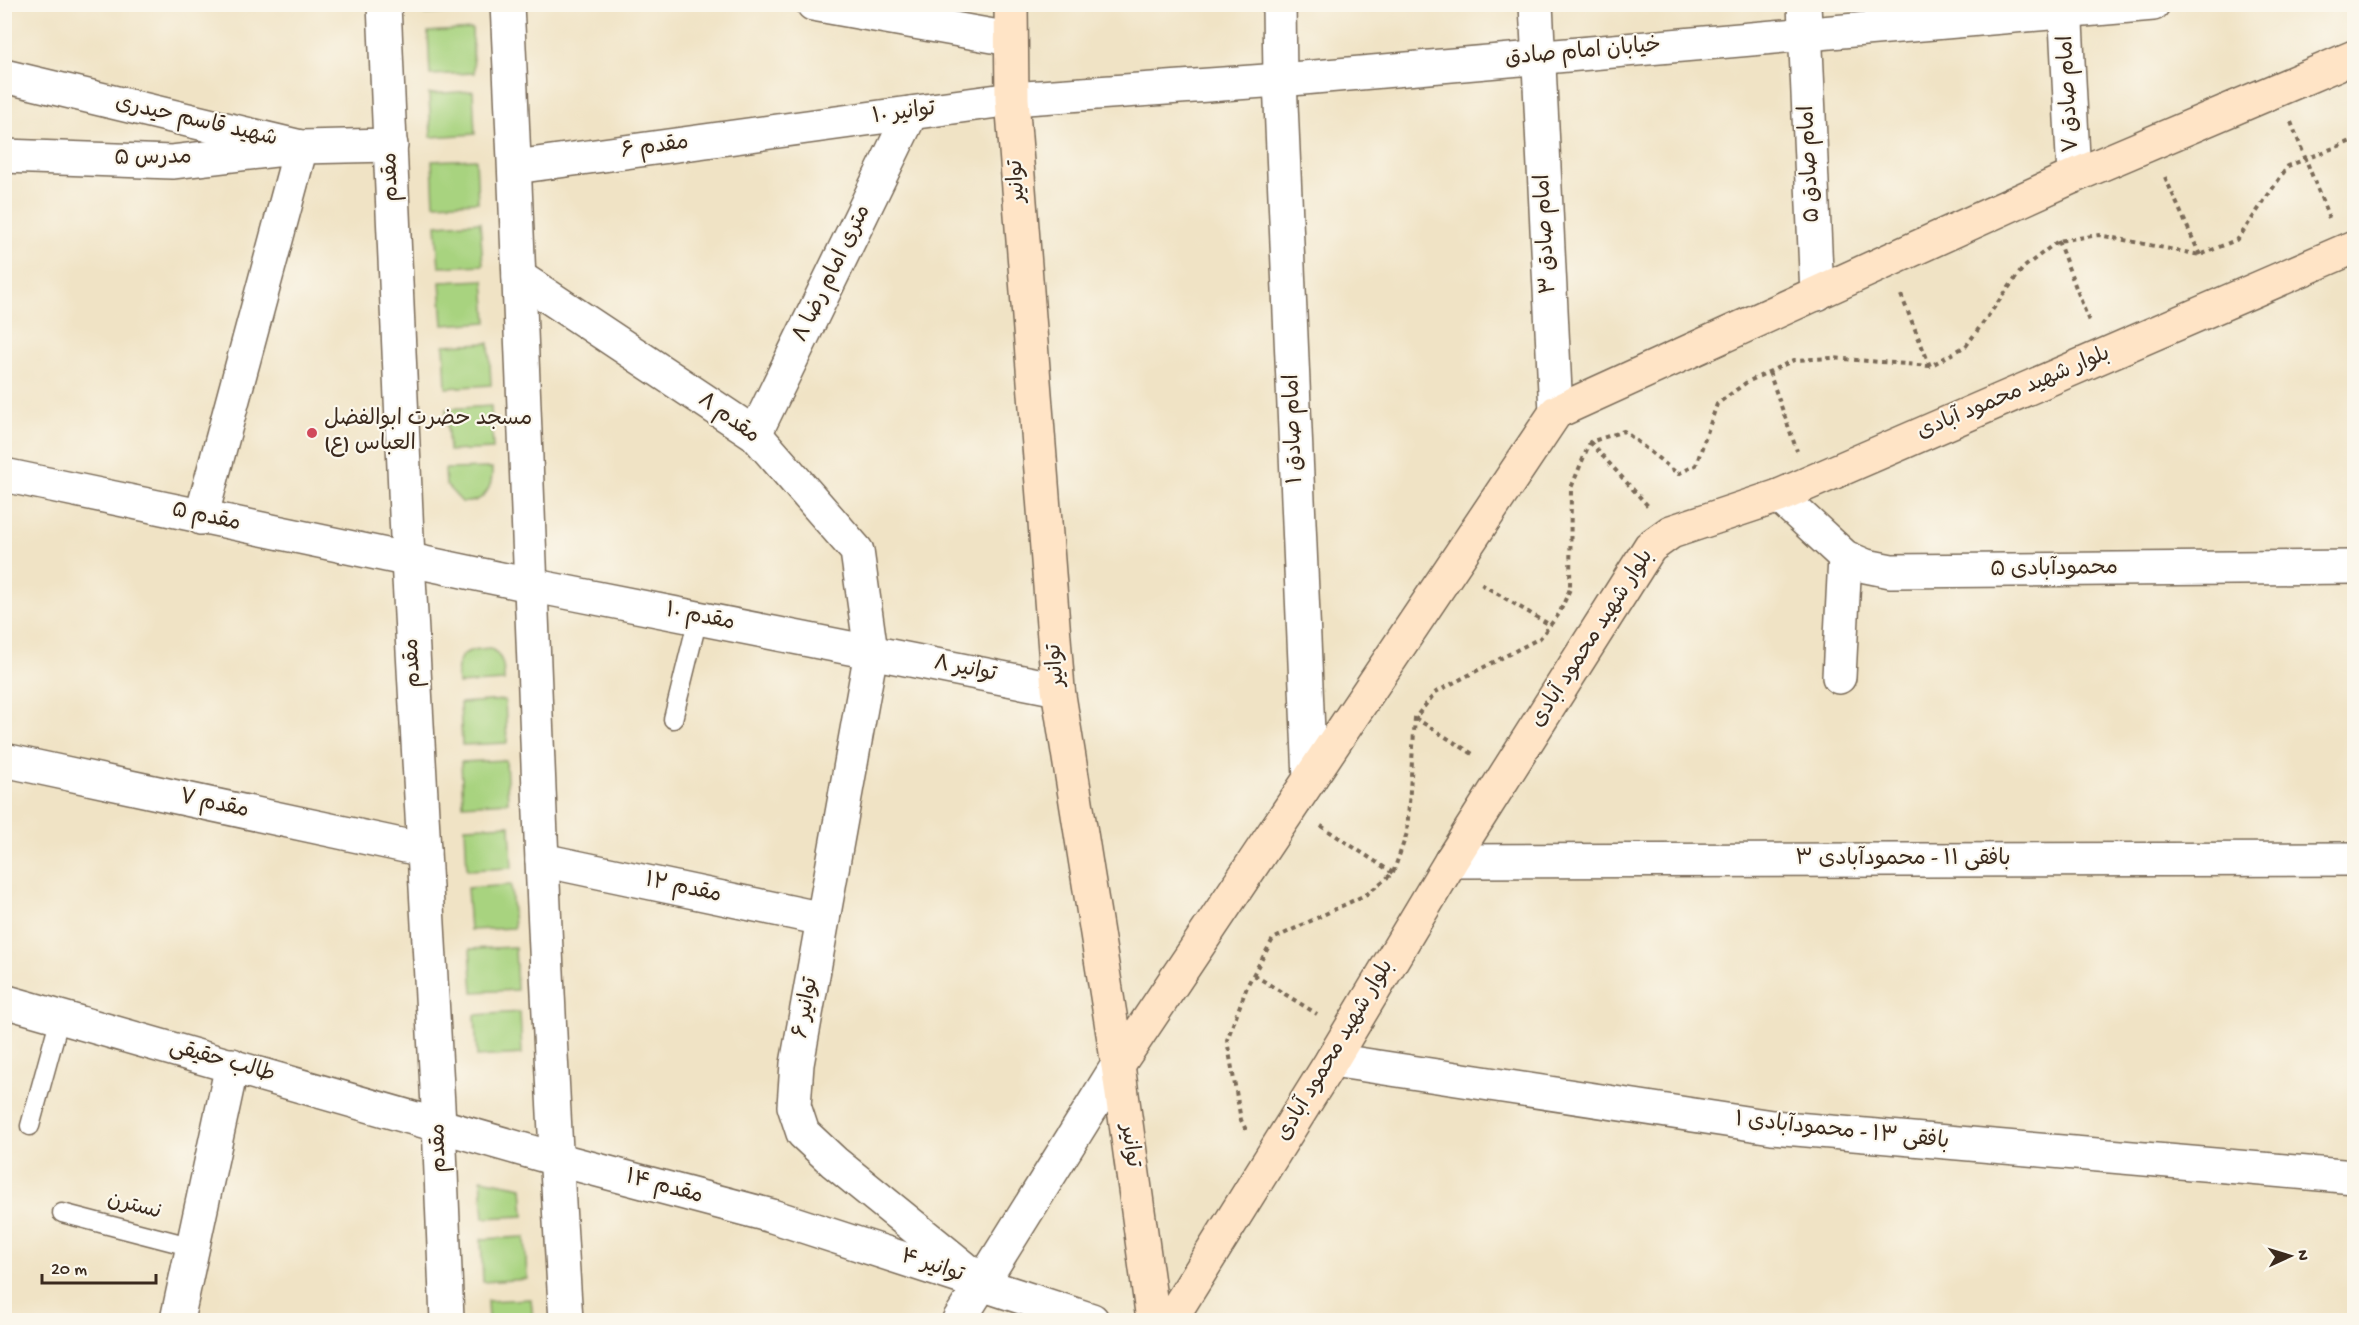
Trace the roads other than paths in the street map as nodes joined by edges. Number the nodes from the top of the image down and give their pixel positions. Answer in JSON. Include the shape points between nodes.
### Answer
{"nodes":[{"id":1,"x":384,"y":4,"type":"edge"},
{"id":2,"x":507,"y":4,"type":"edge"},
{"id":3,"x":813,"y":4,"type":"edge"},
{"id":4,"x":1011,"y":4,"type":"edge"},
{"id":5,"x":1280,"y":4,"type":"edge"},
{"id":6,"x":1536,"y":4,"type":"edge"},
{"id":7,"x":2153,"y":4,"type":"edge"},
{"id":8,"x":2065,"y":9,"type":"edge"},
{"id":9,"x":1805,"y":20,"type":"edge"},
{"id":10,"x":1010,"y":39,"type":"junction"},
{"id":11,"x":1538,"y":57,"type":"junction"},
{"id":12,"x":2355,"y":57,"type":"edge"},
{"id":13,"x":4,"y":76,"type":"edge"},
{"id":14,"x":1280,"y":80,"type":"junction"},
{"id":15,"x":1012,"y":99,"type":"junction"},
{"id":16,"x":911,"y":113,"type":"junction"},
{"id":17,"x":796,"y":130,"type":"joint"},
{"id":18,"x":391,"y":145,"type":"junction"},
{"id":19,"x":301,"y":147,"type":"junction"},
{"id":20,"x":4,"y":156,"type":"edge"},
{"id":21,"x":515,"y":167,"type":"junction"},
{"id":22,"x":2074,"y":176,"type":"junction"},
{"id":23,"x":2349,"y":250,"type":"edge"},
{"id":24,"x":519,"y":277,"type":"junction"},
{"id":25,"x":1817,"y":294,"type":"junction"},
{"id":26,"x":1556,"y":412,"type":"junction"},
{"id":27,"x":755,"y":435,"type":"junction"},
{"id":28,"x":4,"y":475,"type":"edge"},
{"id":29,"x":1779,"y":496,"type":"junction"},
{"id":30,"x":201,"y":518,"type":"junction"},
{"id":31,"x":1845,"y":557,"type":"junction"},
{"id":32,"x":408,"y":560,"type":"junction"},
{"id":33,"x":2355,"y":567,"type":"edge"},
{"id":34,"x":530,"y":585,"type":"junction"},
{"id":35,"x":698,"y":618,"type":"junction"},
{"id":36,"x":871,"y":652,"type":"junction"},
{"id":37,"x":1839,"y":677,"type":"dead end"},
{"id":38,"x":1058,"y":688,"type":"junction"},
{"id":39,"x":673,"y":719,"type":"dead end"},
{"id":40,"x":4,"y":760,"type":"edge"},
{"id":41,"x":1310,"y":779,"type":"junction"},
{"id":42,"x":424,"y":850,"type":"junction"},
{"id":43,"x":2355,"y":859,"type":"edge"},
{"id":44,"x":542,"y":860,"type":"junction"},
{"id":45,"x":1451,"y":861,"type":"junction"},
{"id":46,"x":823,"y":919,"type":"junction"},
{"id":47,"x":4,"y":1001,"type":"edge"},
{"id":48,"x":60,"y":1017,"type":"junction"},
{"id":49,"x":1340,"y":1047,"type":"junction"},
{"id":50,"x":232,"y":1065,"type":"junction"},
{"id":51,"x":1118,"y":1065,"type":"junction"},
{"id":52,"x":439,"y":1124,"type":"junction"},
{"id":53,"x":30,"y":1126,"type":"dead end"},
{"id":54,"x":556,"y":1159,"type":"junction"},
{"id":55,"x":2355,"y":1177,"type":"edge"},
{"id":56,"x":62,"y":1213,"type":"dead end"},
{"id":57,"x":772,"y":1216,"type":"joint"},
{"id":58,"x":193,"y":1247,"type":"junction"},
{"id":59,"x":983,"y":1283,"type":"junction"},
{"id":60,"x":177,"y":1320,"type":"edge"},
{"id":61,"x":447,"y":1320,"type":"edge"},
{"id":62,"x":566,"y":1320,"type":"edge"},
{"id":63,"x":959,"y":1320,"type":"edge"},
{"id":64,"x":1092,"y":1320,"type":"edge"},
{"id":65,"x":1153,"y":1320,"type":"edge"},
{"id":66,"x":1170,"y":1320,"type":"edge"}],
"edges":[{"from":1,"to":18,"type":"street","name":"مقدم"},
{"from":2,"to":21,"type":"street"},
{"from":3,"to":10,"type":"street"},
{"from":4,"to":10,"type":"street","name":"توانیر"},
{"from":5,"to":14,"type":"street","name":"امام صادق ۱"},
{"from":6,"to":11,"type":"street","name":"امام صادق ۳"},
{"from":7,"to":8,"type":"street","name":"خیابان امام صادق"},
{"from":8,"to":9,"type":"street","name":"خیابان امام صادق"},
{"from":8,"to":22,"type":"street","name":"امام صادق ۷"},
{"from":9,"to":11,"type":"street","name":"خیابان امام صادق"},
{"from":9,"to":25,"type":"street","name":"امام صادق ۵"},
{"from":10,"to":15,"type":"street","name":"توانیر"},
{"from":11,"to":14,"type":"street","name":"خیابان امام صادق"},
{"from":11,"to":26,"type":"street","name":"امام صادق ۳"},
{"from":12,"to":22,"type":"street"},
{"from":13,"to":19,"type":"street","name":"شهید قاسم حیدری"},
{"from":14,"to":15,"type":"street","name":"خیابان امام صادق"},
{"from":14,"to":41,"type":"street","name":"امام صادق ۱"},
{"from":15,"to":16,"type":"street","name":"توانیر ۱۰"},
{"from":15,"to":38,"type":"street","name":"توانیر"},
{"from":16,"to":17,"type":"street","name":"توانیر ۱۰"},
{"from":16,"to":27,"type":"street","name":"۸ متری امام رضا"},
{"from":17,"to":21,"type":"street","name":"مقدم ۶"},
{"from":18,"to":19,"type":"street","name":"شهید قاسم حیدری"},
{"from":18,"to":32,"type":"street","name":"مقدم"},
{"from":19,"to":20,"type":"street","name":"مدرس ۵","via":[[172,162]]},
{"from":19,"to":30,"type":"street"},
{"from":21,"to":24,"type":"street"},
{"from":22,"to":25,"type":"street"},
{"from":23,"to":29,"type":"street","name":"بلوار شهید محمود آبادی"},
{"from":24,"to":27,"type":"street","name":"مقدم ۸"},
{"from":24,"to":34,"type":"street"},
{"from":25,"to":26,"type":"street"},
{"from":26,"to":41,"type":"street"},
{"from":27,"to":36,"type":"street","name":"مقدم ۸","via":[[857,551]]},
{"from":28,"to":30,"type":"street","name":"مقدم ۵"},
{"from":29,"to":31,"type":"street","name":"محمودآبادی ۵"},
{"from":29,"to":45,"type":"street","name":"بلوار شهید محمود آبادی","via":[[1671,532],[1650,547]]},
{"from":30,"to":32,"type":"street","name":"مقدم ۵"},
{"from":31,"to":33,"type":"street","name":"محمودآبادی ۵","via":[[1890,572]]},
{"from":31,"to":37,"type":"street"},
{"from":32,"to":34,"type":"street","name":"مقدم ۵"},
{"from":32,"to":42,"type":"street","name":"مقدم"},
{"from":34,"to":35,"type":"street","name":"مقدم ۱۰"},
{"from":34,"to":44,"type":"street"},
{"from":35,"to":36,"type":"street","name":"مقدم ۱۰"},
{"from":35,"to":39,"type":"lane"},
{"from":36,"to":38,"type":"street","name":"توانیر ۸"},
{"from":36,"to":46,"type":"street","name":"توانیر ۶"},
{"from":38,"to":51,"type":"street","name":"توانیر"},
{"from":40,"to":42,"type":"street","name":"مقدم ۷"},
{"from":41,"to":51,"type":"street"},
{"from":42,"to":52,"type":"street","name":"مقدم"},
{"from":43,"to":45,"type":"street","name":"بافقی ۱۱ - محمودآبادی ۳"},
{"from":44,"to":46,"type":"street","name":"مقدم ۱۲"},
{"from":44,"to":54,"type":"street"},
{"from":45,"to":49,"type":"street","name":"بلوار شهید محمود آبادی"},
{"from":46,"to":59,"type":"street","name":"توانیر ۶","via":[[797,1064],[794,1106],[803,1133]]},
{"from":47,"to":48,"type":"street","name":"طالب حقیقی"},
{"from":48,"to":50,"type":"street","name":"طالب حقیقی"},
{"from":48,"to":53,"type":"lane"},
{"from":49,"to":55,"type":"street","name":"بافقی ۱۳ - محمودآبادی ۱","via":[[1772,1127]]},
{"from":49,"to":66,"type":"street","name":"بلوار شهید محمود آبادی"},
{"from":50,"to":52,"type":"street","name":"طالب حقیقی"},
{"from":50,"to":58,"type":"street"},
{"from":51,"to":59,"type":"street"},
{"from":51,"to":65,"type":"street","name":"توانیر"},
{"from":52,"to":54,"type":"street","name":"طالب حقیقی"},
{"from":52,"to":61,"type":"street","name":"مقدم"},
{"from":54,"to":57,"type":"street","name":"مقدم ۱۴"},
{"from":54,"to":62,"type":"street"},
{"from":56,"to":58,"type":"lane","name":"نسترن"},
{"from":57,"to":59,"type":"street","name":"توانیر ۴"},
{"from":58,"to":60,"type":"street"},
{"from":59,"to":63,"type":"street"},
{"from":59,"to":64,"type":"street","name":"توانیر ۴"}]}
